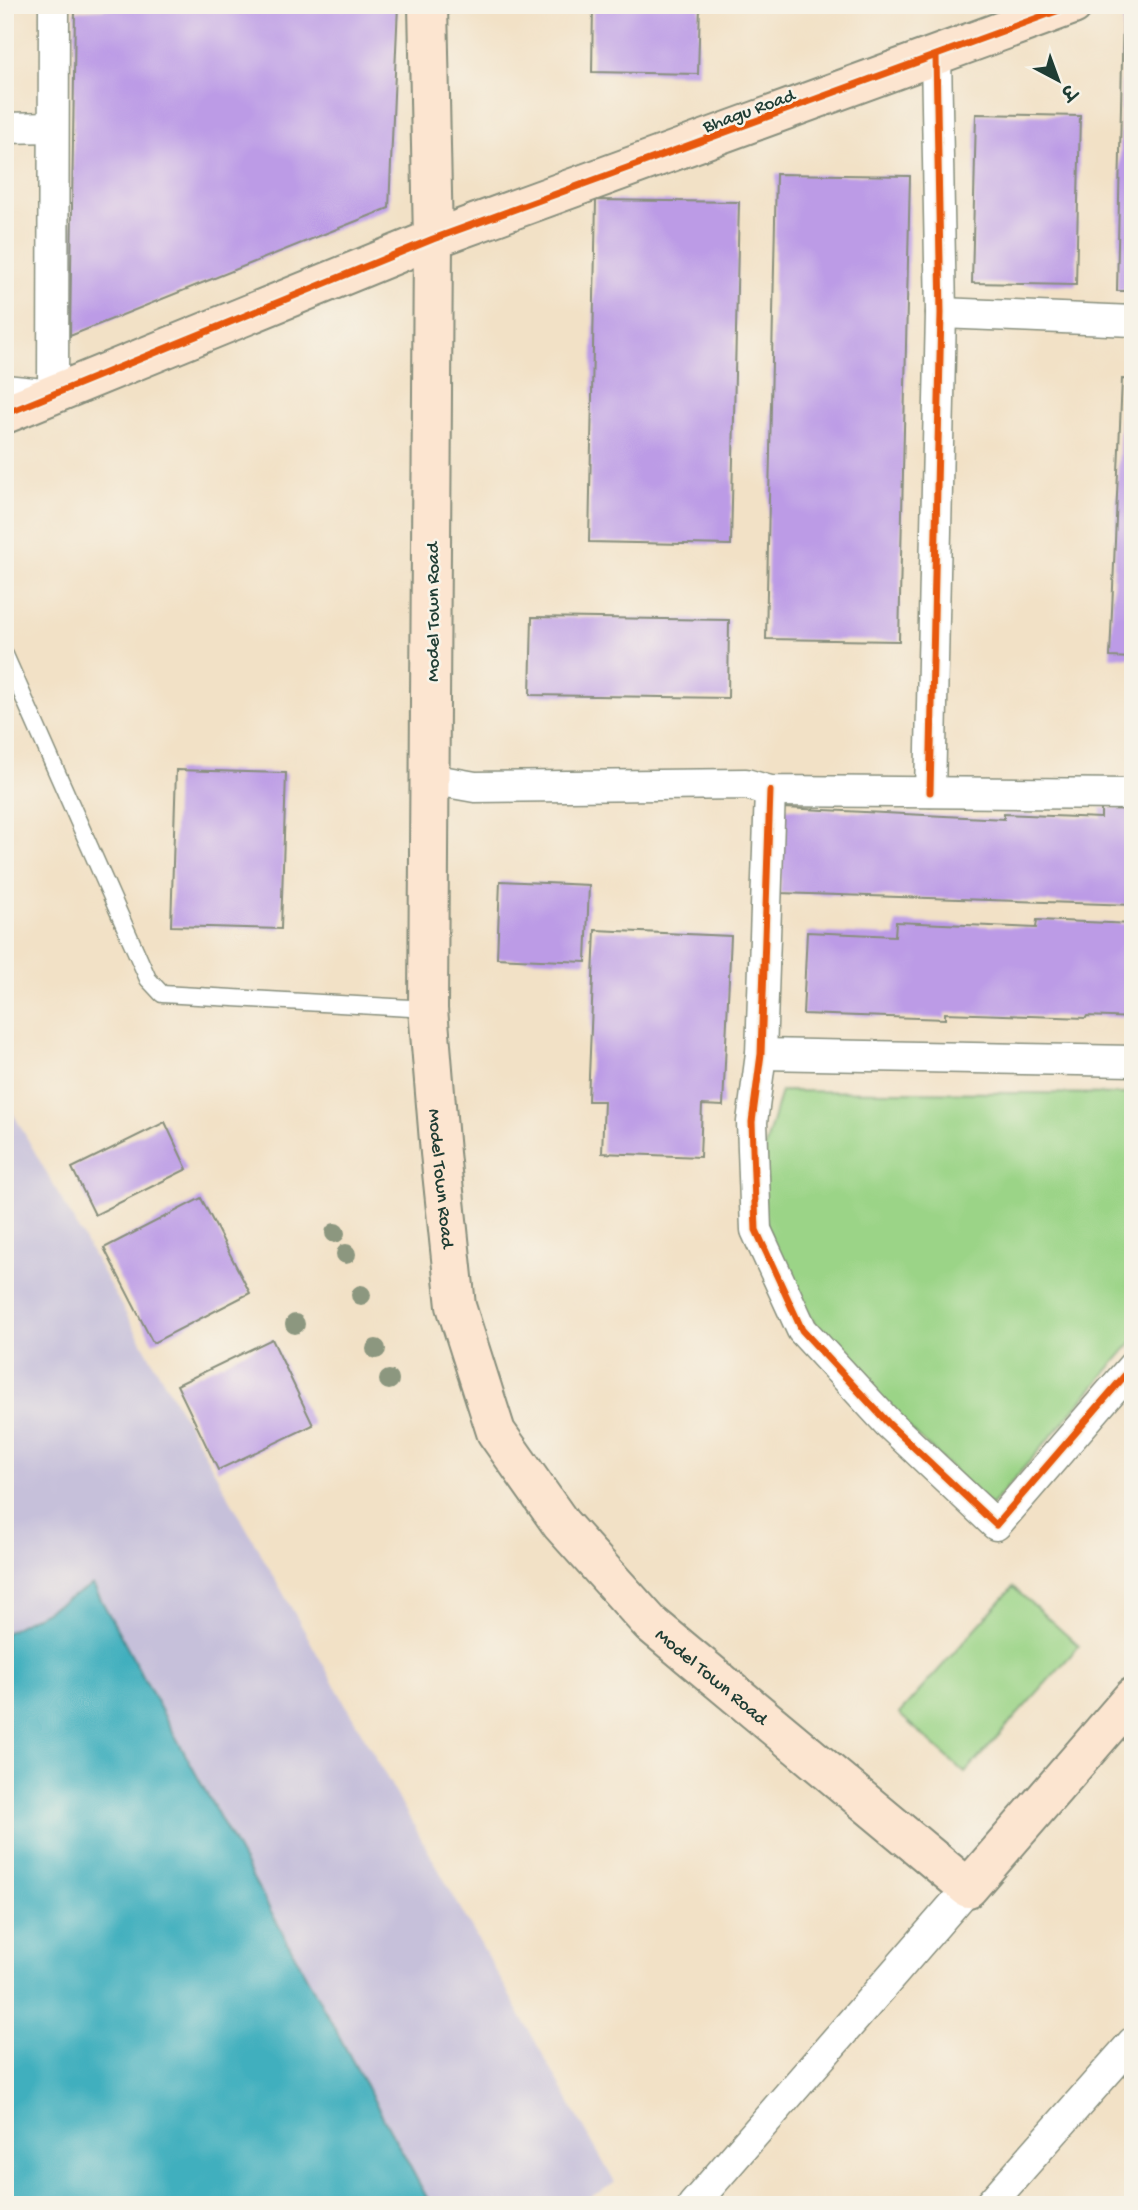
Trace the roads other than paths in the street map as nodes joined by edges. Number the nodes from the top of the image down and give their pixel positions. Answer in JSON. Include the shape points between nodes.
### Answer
{"nodes":[{"id":1,"x":54,"y":5,"type":"edge"},
{"id":2,"x":428,"y":5,"type":"edge"},
{"id":3,"x":1073,"y":5,"type":"edge"},
{"id":4,"x":936,"y":56,"type":"junction"},
{"id":5,"x":53,"y":127,"type":"junction"},
{"id":6,"x":5,"y":128,"type":"edge"},
{"id":7,"x":433,"y":239,"type":"junction"},
{"id":8,"x":941,"y":313,"type":"junction"},
{"id":9,"x":1133,"y":321,"type":"edge"},
{"id":10,"x":5,"y":390,"type":"edge"},
{"id":11,"x":52,"y":395,"type":"junction"},
{"id":12,"x":5,"y":414,"type":"edge"},
{"id":13,"x":5,"y":655,"type":"edge"},
{"id":14,"x":430,"y":779,"type":"junction"},
{"id":15,"x":770,"y":791,"type":"junction"},
{"id":16,"x":930,"y":792,"type":"junction"},
{"id":17,"x":1133,"y":794,"type":"edge"},
{"id":18,"x":428,"y":1009,"type":"junction"},
{"id":19,"x":761,"y":1054,"type":"junction"},
{"id":20,"x":1133,"y":1060,"type":"edge"},
{"id":21,"x":1133,"y":1366,"type":"edge"},
{"id":22,"x":1133,"y":1697,"type":"edge"},
{"id":23,"x":968,"y":1888,"type":"junction"},
{"id":24,"x":1133,"y":2042,"type":"edge"},
{"id":25,"x":693,"y":2205,"type":"edge"},
{"id":26,"x":989,"y":2205,"type":"edge"}],
"edges":[{"from":1,"to":5,"type":"street"},
{"from":2,"to":7,"type":"main road","name":"Model Town Road"},
{"from":3,"to":4,"type":"main road","name":"Bhagu Road"},
{"from":4,"to":7,"type":"main road","name":"Bhagu Road"},
{"from":4,"to":8,"type":"street"},
{"from":5,"to":6,"type":"street"},
{"from":5,"to":11,"type":"street"},
{"from":7,"to":11,"type":"main road","name":"Bhagu Road"},
{"from":7,"to":14,"type":"main road","name":"Model Town Road"},
{"from":8,"to":9,"type":"street"},
{"from":8,"to":16,"type":"street"},
{"from":10,"to":11,"type":"street"},
{"from":11,"to":12,"type":"main road","name":"Bhagu Road"},
{"from":13,"to":18,"type":"lane","via":[[148,979],[162,994]]},
{"from":14,"to":15,"type":"street","via":[[475,787],[746,783]]},
{"from":14,"to":18,"type":"main road","name":"Model Town Road"},
{"from":15,"to":16,"type":"street"},
{"from":15,"to":19,"type":"street"},
{"from":16,"to":17,"type":"street"},
{"from":18,"to":23,"type":"main road","name":"Model Town Road","via":[[456,1306],[496,1432],[561,1524],[650,1623]]},
{"from":19,"to":20,"type":"street"},
{"from":19,"to":21,"type":"street","via":[[752,1122],[756,1230],[802,1330],[888,1423],[996,1525]]},
{"from":22,"to":23,"type":"main road"},
{"from":23,"to":25,"type":"street"},
{"from":24,"to":26,"type":"street"}]}
